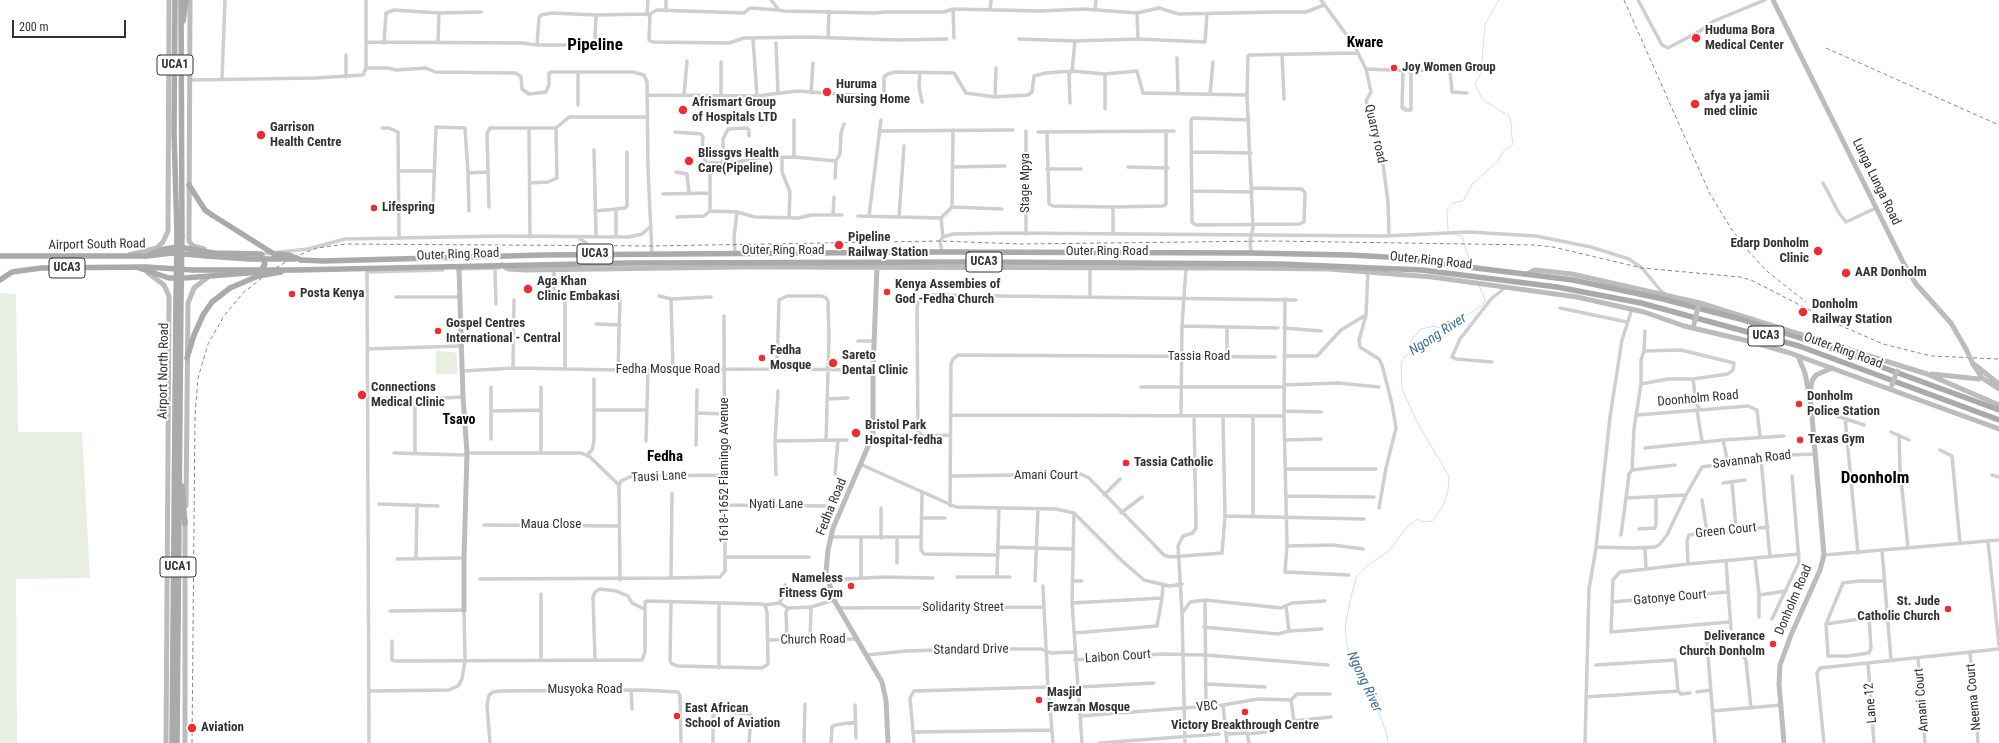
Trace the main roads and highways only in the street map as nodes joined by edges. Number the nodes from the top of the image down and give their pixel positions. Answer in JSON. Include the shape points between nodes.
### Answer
{"nodes":[{"id":1,"x":169,"y":0,"type":"edge"},
{"id":2,"x":175,"y":0,"type":"edge"},
{"id":3,"x":181,"y":0,"type":"edge"},
{"id":4,"x":186,"y":0,"type":"edge"},
{"id":5,"x":190,"y":0,"type":"edge"},
{"id":6,"x":1773,"y":0,"type":"edge"},
{"id":7,"x":181,"y":27,"type":"junction"},
{"id":8,"x":177,"y":131,"type":"junction"},
{"id":9,"x":189,"y":185,"type":"junction"},
{"id":10,"x":214,"y":252,"type":"junction"},
{"id":11,"x":126,"y":255,"type":"junction"},
{"id":12,"x":194,"y":255,"type":"joint"},
{"id":13,"x":0,"y":256,"type":"edge"},
{"id":14,"x":147,"y":256,"type":"junction"},
{"id":15,"x":301,"y":260,"type":"junction"},
{"id":16,"x":773,"y":265,"type":"junction"},
{"id":17,"x":502,"y":266,"type":"junction"},
{"id":18,"x":1338,"y":266,"type":"junction"},
{"id":19,"x":136,"y":267,"type":"junction"},
{"id":20,"x":877,"y":267,"type":"junction"},
{"id":21,"x":457,"y":268,"type":"junction"},
{"id":22,"x":1329,"y":269,"type":"junction"},
{"id":23,"x":193,"y":270,"type":"joint"},
{"id":24,"x":295,"y":270,"type":"junction"},
{"id":25,"x":1422,"y":270,"type":"junction"},
{"id":26,"x":145,"y":271,"type":"junction"},
{"id":27,"x":1527,"y":274,"type":"junction"},
{"id":28,"x":1429,"y":276,"type":"junction"},
{"id":29,"x":208,"y":277,"type":"junction"},
{"id":30,"x":1466,"y":278,"type":"junction"},
{"id":31,"x":0,"y":280,"type":"edge"},
{"id":32,"x":1497,"y":282,"type":"junction"},
{"id":33,"x":1699,"y":305,"type":"junction"},
{"id":34,"x":1693,"y":326,"type":"junction"},
{"id":35,"x":1798,"y":356,"type":"junction"},
{"id":36,"x":188,"y":358,"type":"junction"},
{"id":37,"x":1832,"y":368,"type":"junction"},
{"id":38,"x":1898,"y":368,"type":"junction"},
{"id":39,"x":1927,"y":374,"type":"junction"},
{"id":40,"x":1979,"y":379,"type":"dead end"},
{"id":41,"x":1891,"y":387,"type":"junction"},
{"id":42,"x":1998,"y":387,"type":"edge"},
{"id":43,"x":177,"y":391,"type":"junction"},
{"id":44,"x":1810,"y":393,"type":"junction"},
{"id":45,"x":1999,"y":405,"type":"edge"},
{"id":46,"x":1999,"y":410,"type":"edge"},
{"id":47,"x":1999,"y":420,"type":"edge"},
{"id":48,"x":1999,"y":430,"type":"edge"},
{"id":49,"x":179,"y":468,"type":"junction"},
{"id":50,"x":185,"y":524,"type":"junction"},
{"id":51,"x":464,"y":610,"type":"road end"},
{"id":52,"x":166,"y":743,"type":"edge"},
{"id":53,"x":172,"y":743,"type":"edge"},
{"id":54,"x":177,"y":743,"type":"edge"},
{"id":55,"x":185,"y":743,"type":"edge"},
{"id":56,"x":888,"y":743,"type":"edge"},
{"id":57,"x":1784,"y":743,"type":"edge"}],
"edges":[{"from":1,"to":11,"type":"main road","number":"UCA1","via":[[168,232],[164,242],[157,248]]},
{"from":2,"to":8,"type":"main road","name":"Airport North Road","number":"UCA1"},
{"from":3,"to":7,"type":"main road","name":"Airport North Road","number":"UCA1"},
{"from":4,"to":7,"type":"main road"},
{"from":5,"to":9,"type":"main road","number":"UCA1"},
{"from":6,"to":42,"type":"main road","name":"Lunga Lunga Road","bridge":true,"via":[[1916,284],[1951,323],[1974,364]]},
{"from":7,"to":8,"type":"main road","name":"Airport North Road","number":"UCA1"},
{"from":8,"to":43,"type":"main road","name":"Airport North Road","number":"UCA1","bridge":true,"via":[[182,236]]},
{"from":9,"to":10,"type":"main road","number":"UCA1","via":[[189,241],[193,246]]},
{"from":9,"to":15,"type":"main road","bridge":true,"via":[[205,210],[212,215],[274,254],[289,255]]},
{"from":10,"to":14,"type":"main road","via":[[172,248]]},
{"from":10,"to":29,"type":"main road","number":"UCA1","via":[[260,254],[265,264],[260,272]]},
{"from":11,"to":13,"type":"main road","name":"Airport South Road"},
{"from":11,"to":14,"type":"main road","name":"Airport South Road","number":"UCA3"},
{"from":12,"to":14,"type":"main road","name":"Airport South Road","number":"UCA3","via":[[172,253]]},
{"from":12,"to":15,"type":"main road","name":"Outer Ring Road","number":"UCA3","bridge":true},
{"from":15,"to":27,"type":"main road","name":"Outer Ring Road","number":"UCA3","via":[[735,253],[1251,253],[1350,255]]},
{"from":16,"to":17,"type":"main road","name":"Outer Ring Road","number":"UCA3"},
{"from":16,"to":17,"type":"main road","number":"UCA3","via":[[526,270]]},
{"from":16,"to":18,"type":"main road","name":"Outer Ring Road","number":"UCA3","via":[[1210,263]]},
{"from":16,"to":20,"type":"main road","number":"UCA3"},
{"from":17,"to":21,"type":"main road","name":"Outer Ring Road","number":"UCA3"},
{"from":18,"to":22,"type":"main road"},
{"from":18,"to":25,"type":"main road","name":"Outer Ring Road","number":"UCA3"},
{"from":19,"to":23,"type":"main road","name":"Airport South Road","number":"UCA3"},
{"from":19,"to":26,"type":"main road"},
{"from":19,"to":31,"type":"main road","name":"Airport South Road","number":"UCA3","via":[[41,268],[12,272]]},
{"from":20,"to":22,"type":"main road","number":"UCA3"},
{"from":20,"to":56,"type":"main road","name":"Fedha Road","via":[[873,435],[836,520],[826,560],[834,600],[878,674],[885,692]]},
{"from":21,"to":24,"type":"main road","name":"Outer Ring Road","number":"UCA3"},
{"from":21,"to":51,"type":"main road","via":[[467,453]]},
{"from":22,"to":28,"type":"main road","number":"UCA3"},
{"from":23,"to":24,"type":"main road","name":"Outer Ring Road","number":"UCA3","bridge":true},
{"from":24,"to":36,"type":"main road","bridge":true,"via":[[258,276],[230,288],[212,302],[194,335]]},
{"from":25,"to":28,"type":"main road"},
{"from":25,"to":30,"type":"main road","name":"Outer Ring Road","number":"UCA3"},
{"from":26,"to":29,"type":"main road","via":[[173,278]]},
{"from":26,"to":52,"type":"main road","name":"Airport North Road","number":"UCA1","via":[[164,285],[169,300]]},
{"from":27,"to":33,"type":"main road","name":"Outer Ring Road","number":"UCA3","via":[[1535,270],[1572,274]]},
{"from":27,"to":46,"type":"main road","name":"Outer Ring Road","number":"UCA3","via":[[1616,288],[1740,319],[1818,344]]},
{"from":28,"to":30,"type":"main road","number":"UCA3"},
{"from":29,"to":36,"type":"main road","name":"Airport North Road","number":"UCA1","via":[[197,285],[189,298]]},
{"from":30,"to":32,"type":"main road","name":"Outer Ring Road","number":"UCA3"},
{"from":32,"to":34,"type":"main road","number":"UCA3","via":[[1632,309]]},
{"from":32,"to":47,"type":"main road","name":"Outer Ring Road","number":"UCA3","via":[[1614,297],[1726,325],[1818,353]]},
{"from":33,"to":34,"type":"main road","bridge":true},
{"from":33,"to":38,"type":"main road","name":"Outer Ring Road","number":"UCA3"},
{"from":34,"to":35,"type":"main road","number":"UCA3"},
{"from":35,"to":37,"type":"main road","name":"Outer Ring Road","number":"UCA3"},
{"from":35,"to":44,"type":"main road"},
{"from":36,"to":50,"type":"main road","name":"Airport North Road","number":"UCA1"},
{"from":37,"to":41,"type":"main road","name":"Outer Ring Road","number":"UCA3"},
{"from":37,"to":44,"type":"main road","via":[[1816,375]]},
{"from":38,"to":39,"type":"main road","name":"Outer Ring Road","number":"UCA3"},
{"from":38,"to":41,"type":"main road","bridge":true},
{"from":39,"to":40,"type":"main road"},
{"from":39,"to":45,"type":"main road","name":"Outer Ring Road","number":"UCA3"},
{"from":41,"to":48,"type":"main road","name":"Outer Ring Road","number":"UCA3"},
{"from":43,"to":49,"type":"main road","name":"Airport North Road","number":"UCA1"},
{"from":43,"to":53,"type":"main road","name":"Airport North Road","number":"UCA1"},
{"from":44,"to":57,"type":"main road","name":"Donholm Road","via":[[1824,555],[1780,664],[1779,684]]},
{"from":49,"to":50,"type":"main road"},
{"from":49,"to":54,"type":"main road","name":"Airport North Road","number":"UCA1"},
{"from":50,"to":55,"type":"main road","name":"Airport North Road","number":"UCA1"}]}
